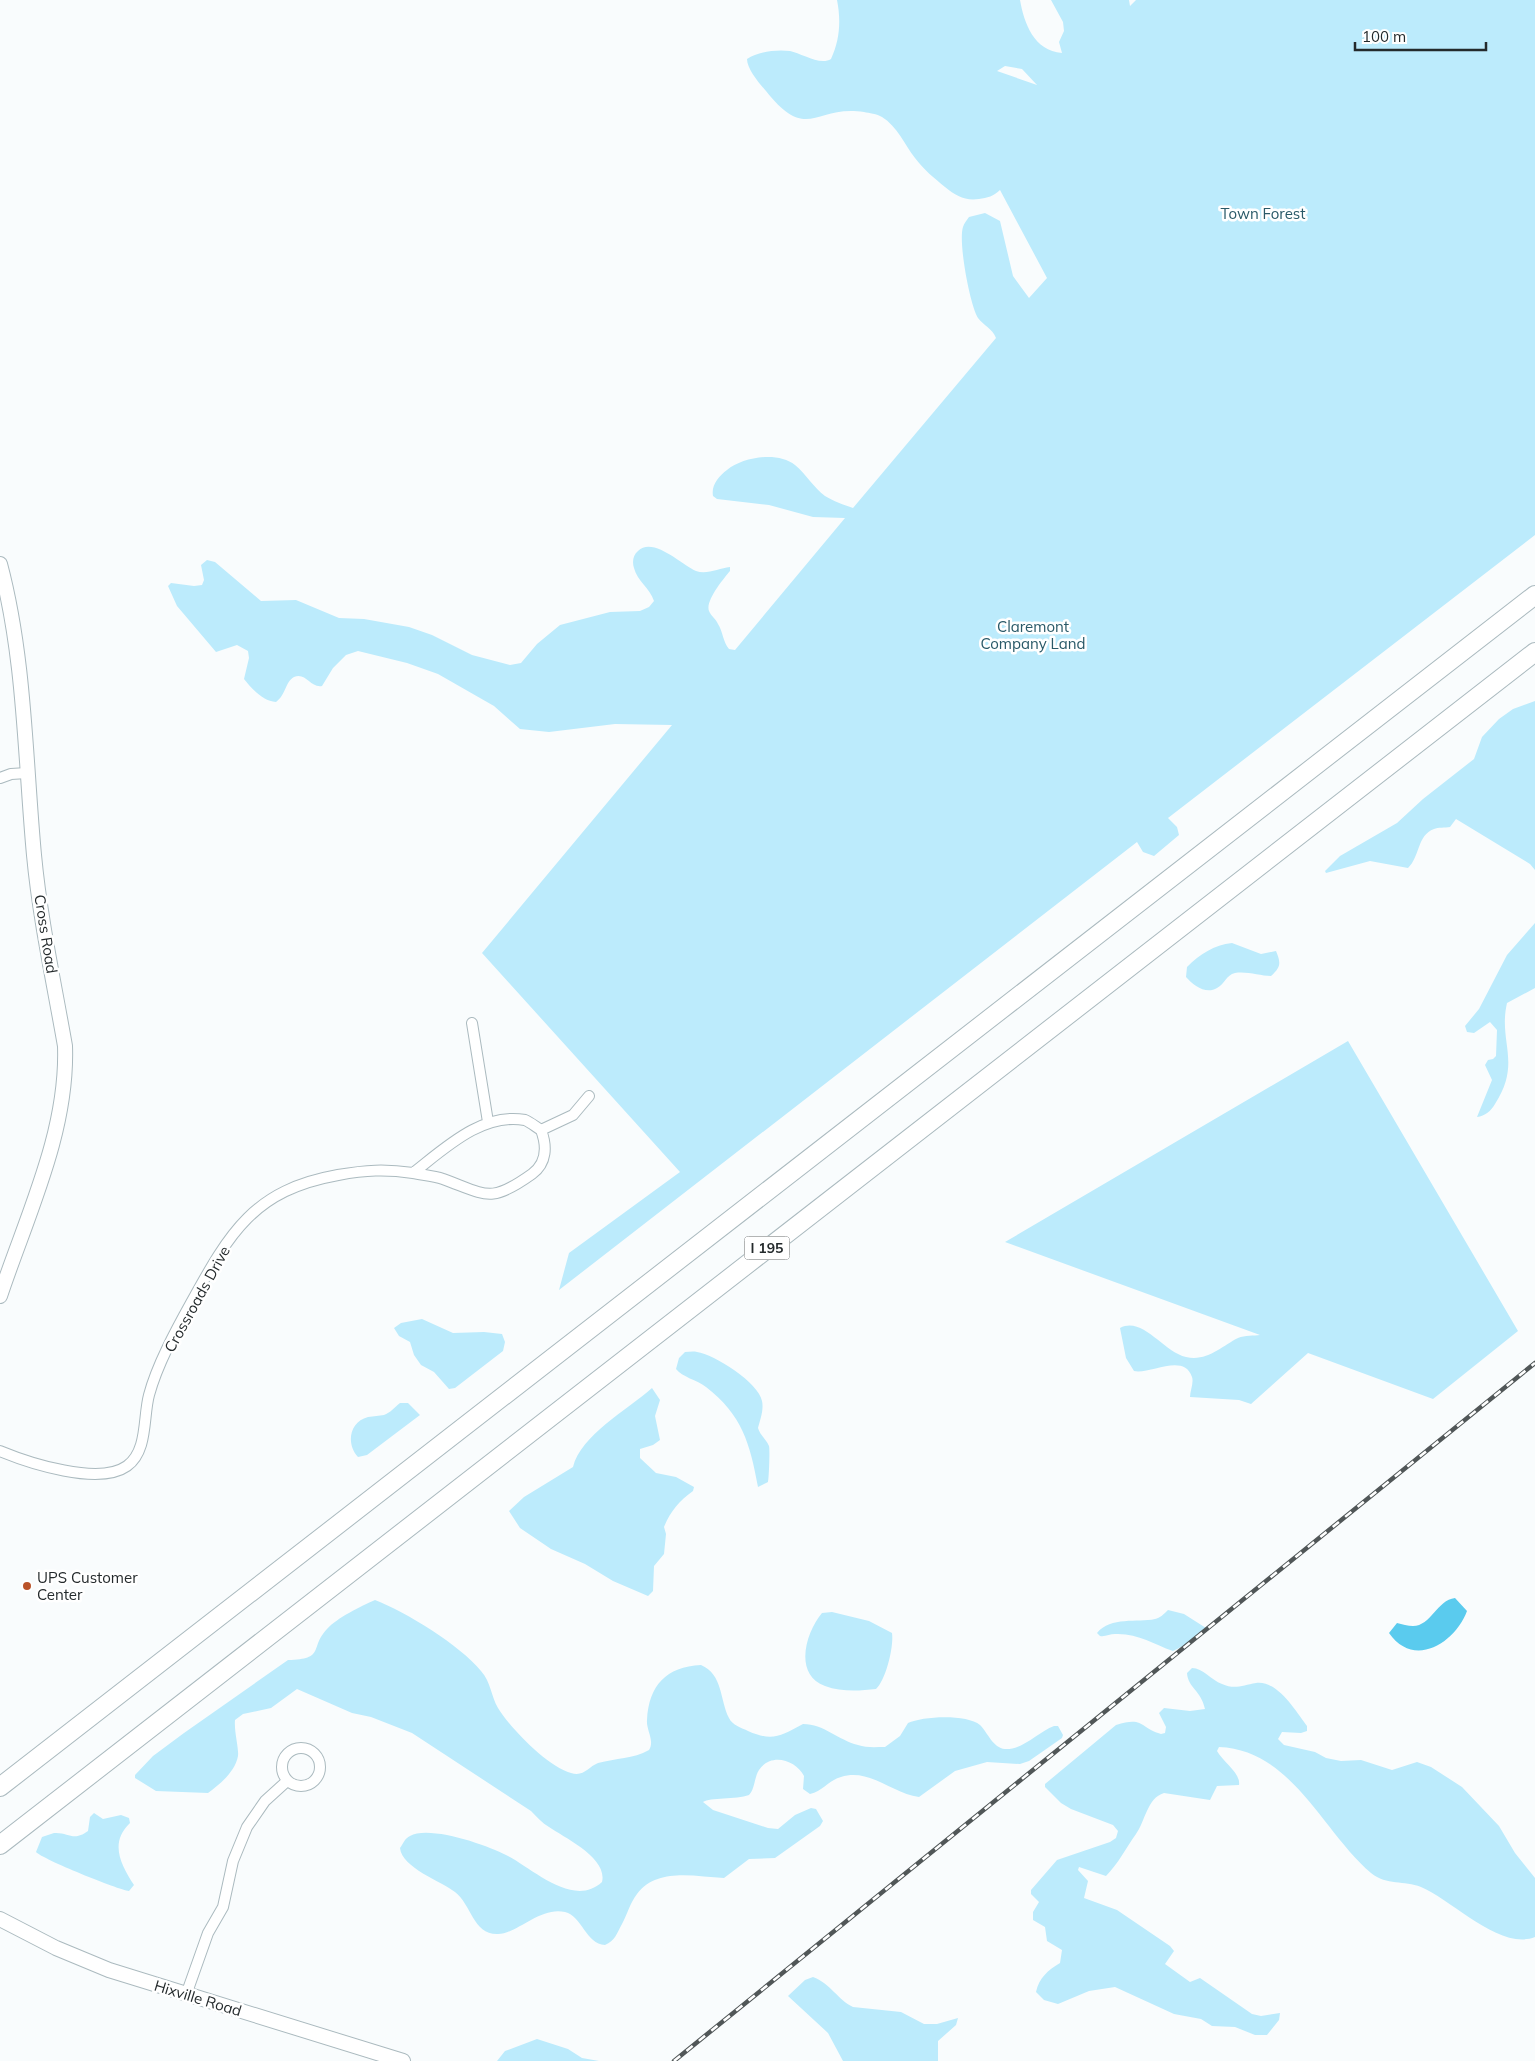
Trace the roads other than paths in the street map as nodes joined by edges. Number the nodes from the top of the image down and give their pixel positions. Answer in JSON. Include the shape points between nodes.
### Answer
{"nodes":[{"id":1,"x":0,"y":564,"type":"edge"},
{"id":2,"x":1535,"y":595,"type":"edge"},
{"id":3,"x":1535,"y":652,"type":"edge"},
{"id":4,"x":27,"y":773,"type":"junction"},
{"id":5,"x":0,"y":778,"type":"edge"},
{"id":6,"x":472,"y":1023,"type":"dead end"},
{"id":7,"x":589,"y":1096,"type":"dead end"},
{"id":8,"x":488,"y":1122,"type":"junction"},
{"id":9,"x":541,"y":1130,"type":"junction"},
{"id":10,"x":413,"y":1173,"type":"junction"},
{"id":11,"x":0,"y":1296,"type":"edge"},
{"id":12,"x":0,"y":1451,"type":"edge"},
{"id":13,"x":287,"y":1781,"type":"dead end"},
{"id":14,"x":0,"y":1787,"type":"edge"},
{"id":15,"x":0,"y":1845,"type":"edge"},
{"id":16,"x":0,"y":1918,"type":"edge"},
{"id":17,"x":186,"y":1995,"type":"junction"},
{"id":18,"x":403,"y":2061,"type":"edge"}],
"edges":[{"from":1,"to":4,"type":"street","name":"Cross Road","via":[[8,594],[21,685]]},
{"from":2,"to":14,"type":"highway","number":"I 195"},
{"from":3,"to":15,"type":"highway","number":"I 195"},
{"from":4,"to":5,"type":"street"},
{"from":4,"to":11,"type":"street","name":"Cross Road","via":[[40,905],[65,1046],[65,1092],[55,1137]]},
{"from":6,"to":8,"type":"street"},
{"from":7,"to":9,"type":"street","via":[[573,1115]]},
{"from":8,"to":9,"type":"street","via":[[526,1120]]},
{"from":8,"to":10,"type":"street","via":[[458,1138]]},
{"from":9,"to":10,"type":"street","name":"Crossroads Drive","via":[[547,1146],[540,1169],[512,1189],[496,1194],[477,1193],[442,1178]]},
{"from":10,"to":12,"type":"street","name":"Crossroads Drive","via":[[386,1169],[364,1171],[301,1184],[267,1201],[245,1221],[210,1270],[178,1327],[152,1384],[140,1446],[128,1465],[111,1472],[62,1471]]},
{"from":13,"to":17,"type":"street","via":[[265,1801],[247,1827],[233,1862],[223,1906],[208,1933]]},
{"from":16,"to":17,"type":"street","name":"Hixville Road","via":[[83,1960]]},
{"from":17,"to":18,"type":"street","name":"Hixville Road"}]}
